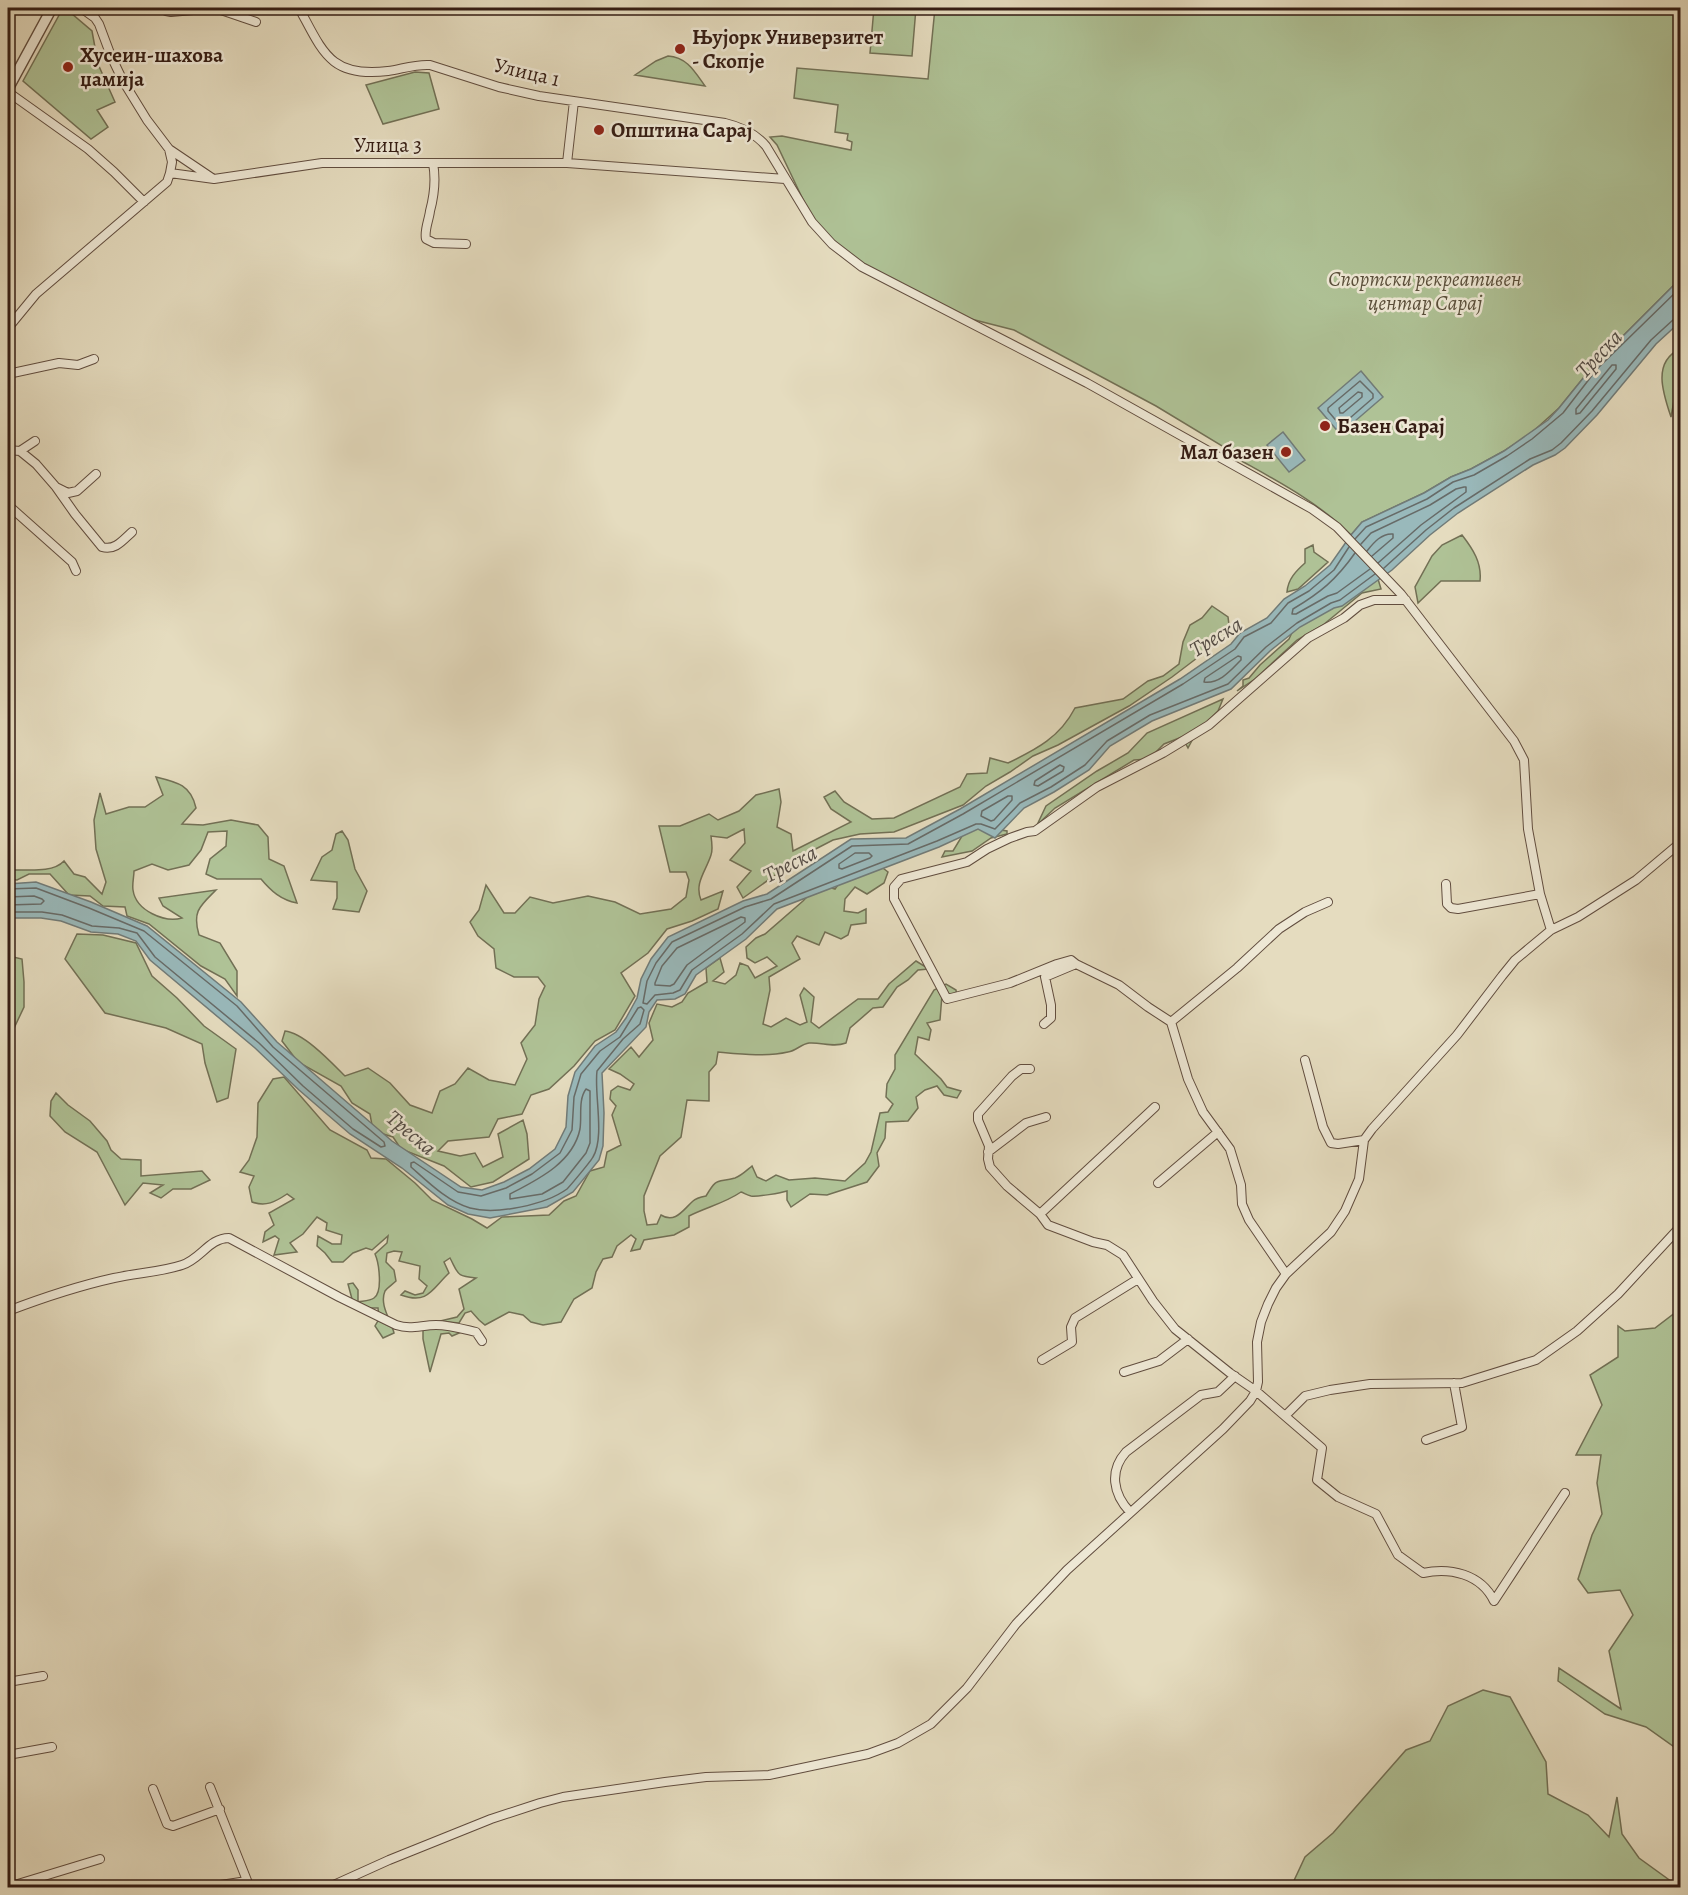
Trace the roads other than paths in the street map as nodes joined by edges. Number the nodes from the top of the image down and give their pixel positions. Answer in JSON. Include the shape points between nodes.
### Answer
{"nodes":[{"id":1,"x":52,"y":8,"type":"edge"},
{"id":2,"x":81,"y":8,"type":"edge"},
{"id":3,"x":100,"y":8,"type":"edge"},
{"id":4,"x":162,"y":8,"type":"edge"},
{"id":5,"x":299,"y":8,"type":"edge"},
{"id":6,"x":90,"y":13,"type":"junction"},
{"id":7,"x":256,"y":22,"type":"dead end"},
{"id":8,"x":8,"y":91,"type":"edge"},
{"id":9,"x":574,"y":101,"type":"junction"},
{"id":10,"x":169,"y":149,"type":"junction"},
{"id":11,"x":434,"y":163,"type":"junction"},
{"id":12,"x":567,"y":163,"type":"junction"},
{"id":13,"x":170,"y":173,"type":"junction"},
{"id":14,"x":213,"y":179,"type":"junction"},
{"id":15,"x":785,"y":179,"type":"junction"},
{"id":16,"x":144,"y":202,"type":"junction"},
{"id":17,"x":466,"y":244,"type":"dead end"},
{"id":18,"x":8,"y":328,"type":"edge"},
{"id":19,"x":94,"y":358,"type":"dead end"},
{"id":20,"x":8,"y":374,"type":"edge"},
{"id":21,"x":35,"y":441,"type":"dead end"},
{"id":22,"x":8,"y":450,"type":"edge"},
{"id":23,"x":20,"y":451,"type":"junction"},
{"id":24,"x":96,"y":474,"type":"dead end"},
{"id":25,"x":56,"y":487,"type":"junction"},
{"id":26,"x":8,"y":505,"type":"edge"},
{"id":27,"x":132,"y":532,"type":"dead end"},
{"id":28,"x":76,"y":572,"type":"dead end"},
{"id":29,"x":1406,"y":600,"type":"junction"},
{"id":30,"x":1680,"y":843,"type":"edge"},
{"id":31,"x":1446,"y":884,"type":"dead end"},
{"id":32,"x":1540,"y":894,"type":"junction"},
{"id":33,"x":1328,"y":902,"type":"dead end"},
{"id":34,"x":1551,"y":930,"type":"junction"},
{"id":35,"x":1076,"y":964,"type":"junction"},
{"id":36,"x":1171,"y":1022,"type":"junction"},
{"id":37,"x":1044,"y":1024,"type":"dead end"},
{"id":38,"x":1305,"y":1060,"type":"dead end"},
{"id":39,"x":1030,"y":1069,"type":"dead end"},
{"id":40,"x":1155,"y":1107,"type":"dead end"},
{"id":41,"x":1046,"y":1117,"type":"dead end"},
{"id":42,"x":1218,"y":1132,"type":"junction"},
{"id":43,"x":1364,"y":1140,"type":"junction"},
{"id":44,"x":988,"y":1152,"type":"junction"},
{"id":45,"x":1158,"y":1183,"type":"dead end"},
{"id":46,"x":1040,"y":1214,"type":"junction"},
{"id":47,"x":1680,"y":1227,"type":"edge"},
{"id":48,"x":1286,"y":1274,"type":"junction"},
{"id":49,"x":1138,"y":1279,"type":"junction"},
{"id":50,"x":8,"y":1311,"type":"edge"},
{"id":51,"x":1188,"y":1339,"type":"junction"},
{"id":52,"x":483,"y":1341,"type":"dead end"},
{"id":53,"x":1042,"y":1360,"type":"dead end"},
{"id":54,"x":1124,"y":1372,"type":"dead end"},
{"id":55,"x":1235,"y":1376,"type":"junction"},
{"id":56,"x":1454,"y":1383,"type":"junction"},
{"id":57,"x":1256,"y":1391,"type":"junction"},
{"id":58,"x":1285,"y":1416,"type":"junction"},
{"id":59,"x":1426,"y":1440,"type":"dead end"},
{"id":60,"x":1565,"y":1493,"type":"dead end"},
{"id":61,"x":1130,"y":1512,"type":"junction"},
{"id":62,"x":43,"y":1676,"type":"dead end"},
{"id":63,"x":8,"y":1682,"type":"edge"},
{"id":64,"x":52,"y":1747,"type":"dead end"},
{"id":65,"x":8,"y":1755,"type":"edge"},
{"id":66,"x":210,"y":1787,"type":"dead end"},
{"id":67,"x":153,"y":1789,"type":"dead end"},
{"id":68,"x":220,"y":1809,"type":"junction"},
{"id":69,"x":100,"y":1859,"type":"dead end"},
{"id":70,"x":249,"y":1884,"type":"edge"},
{"id":71,"x":8,"y":1887,"type":"edge"},
{"id":72,"x":201,"y":1887,"type":"edge"},
{"id":73,"x":327,"y":1887,"type":"edge"}],
"edges":[{"from":1,"to":8,"type":"street"},
{"from":2,"to":6,"type":"street"},
{"from":3,"to":6,"type":"street"},
{"from":4,"to":7,"type":"street","via":[[171,12],[215,8]]},
{"from":5,"to":9,"type":"street","name":"Улица 1","via":[[326,56],[349,70],[376,72],[430,65],[499,87]]},
{"from":6,"to":10,"type":"street","via":[[99,24],[123,81]]},
{"from":8,"to":16,"type":"street","via":[[88,149]]},
{"from":9,"to":12,"type":"street"},
{"from":9,"to":15,"type":"street","name":"Улица 1","via":[[735,125],[754,134]]},
{"from":10,"to":13,"type":"street"},
{"from":10,"to":14,"type":"street"},
{"from":11,"to":12,"type":"street","name":"Улица 3"},
{"from":11,"to":14,"type":"street","name":"Улица 3","via":[[322,164]]},
{"from":11,"to":17,"type":"street","via":[[425,237],[431,243]]},
{"from":12,"to":15,"type":"street","name":"Улица 3"},
{"from":13,"to":14,"type":"street","name":"Улица 3"},
{"from":13,"to":16,"type":"street","via":[[168,182]]},
{"from":15,"to":29,"type":"street","name":"Улица 1","via":[[824,236],[862,267],[1130,406],[1312,509],[1337,527]]},
{"from":16,"to":18,"type":"street","via":[[36,294]]},
{"from":19,"to":20,"type":"street","via":[[78,365],[58,363]]},
{"from":21,"to":23,"type":"street"},
{"from":22,"to":23,"type":"street"},
{"from":23,"to":25,"type":"street"},
{"from":24,"to":25,"type":"street","via":[[73,493]]},
{"from":25,"to":27,"type":"street","via":[[102,547],[116,546]]},
{"from":26,"to":28,"type":"street","via":[[72,562]]},
{"from":29,"to":32,"type":"street","name":"Улица 1","via":[[1502,724],[1524,760],[1528,829]]},
{"from":29,"to":35,"type":"street","via":[[1374,600],[1360,605],[1308,638],[1209,725],[1097,787],[1035,831],[1011,838],[967,862],[901,879],[894,887],[894,899],[947,999],[1010,983],[1057,963],[1071,960]]},
{"from":30,"to":34,"type":"street","via":[[1636,880]]},
{"from":31,"to":32,"type":"street","via":[[1447,904],[1458,909]]},
{"from":32,"to":34,"type":"street","name":"Улица 1"},
{"from":33,"to":36,"type":"street","via":[[1278,929]]},
{"from":34,"to":43,"type":"street","via":[[1515,960],[1457,1035]]},
{"from":35,"to":36,"type":"street","via":[[1119,985]]},
{"from":35,"to":37,"type":"street","via":[[1045,977],[1052,1005],[1051,1018]]},
{"from":36,"to":42,"type":"street","via":[[1188,1079],[1203,1112]]},
{"from":38,"to":43,"type":"street","via":[[1331,1143]]},
{"from":39,"to":44,"type":"street","via":[[1021,1069],[1012,1076],[978,1114]]},
{"from":40,"to":46,"type":"street"},
{"from":41,"to":44,"type":"street","via":[[1026,1123]]},
{"from":42,"to":45,"type":"street"},
{"from":42,"to":48,"type":"street","via":[[1230,1149],[1249,1220]]},
{"from":43,"to":48,"type":"street","via":[[1359,1179],[1345,1211],[1330,1232]]},
{"from":44,"to":46,"type":"street","via":[[990,1167]]},
{"from":46,"to":49,"type":"street","via":[[1048,1225],[1107,1245],[1123,1255]]},
{"from":47,"to":56,"type":"street","via":[[1618,1294],[1561,1344],[1536,1360]]},
{"from":48,"to":57,"type":"street","via":[[1261,1322]]},
{"from":49,"to":51,"type":"street","via":[[1175,1329]]},
{"from":49,"to":53,"type":"street","via":[[1075,1317],[1072,1342]]},
{"from":50,"to":52,"type":"street","via":[[114,1278],[183,1265],[213,1242],[229,1238],[396,1325],[448,1326],[476,1332]]},
{"from":51,"to":54,"type":"street","via":[[1158,1361]]},
{"from":51,"to":55,"type":"street"},
{"from":55,"to":57,"type":"street"},
{"from":55,"to":61,"type":"street","via":[[1218,1392],[1201,1395],[1119,1460],[1114,1481]]},
{"from":56,"to":58,"type":"street","via":[[1370,1384],[1330,1390],[1305,1396]]},
{"from":56,"to":59,"type":"street","via":[[1462,1427]]},
{"from":57,"to":58,"type":"street"},
{"from":57,"to":61,"type":"street","via":[[1222,1429]]},
{"from":58,"to":60,"type":"street","via":[[1322,1448],[1317,1480],[1338,1497],[1376,1514],[1398,1555],[1423,1572],[1454,1571],[1475,1579],[1494,1601]]},
{"from":61,"to":73,"type":"street","via":[[1016,1624],[950,1707],[931,1724],[898,1743],[868,1754],[769,1775],[706,1777],[552,1800],[491,1819]]},
{"from":62,"to":63,"type":"street"},
{"from":64,"to":65,"type":"street"},
{"from":66,"to":68,"type":"street"},
{"from":67,"to":68,"type":"street","via":[[166,1824],[173,1826]]},
{"from":68,"to":70,"type":"street"},
{"from":69,"to":71,"type":"street"},
{"from":70,"to":72,"type":"street"}]}
